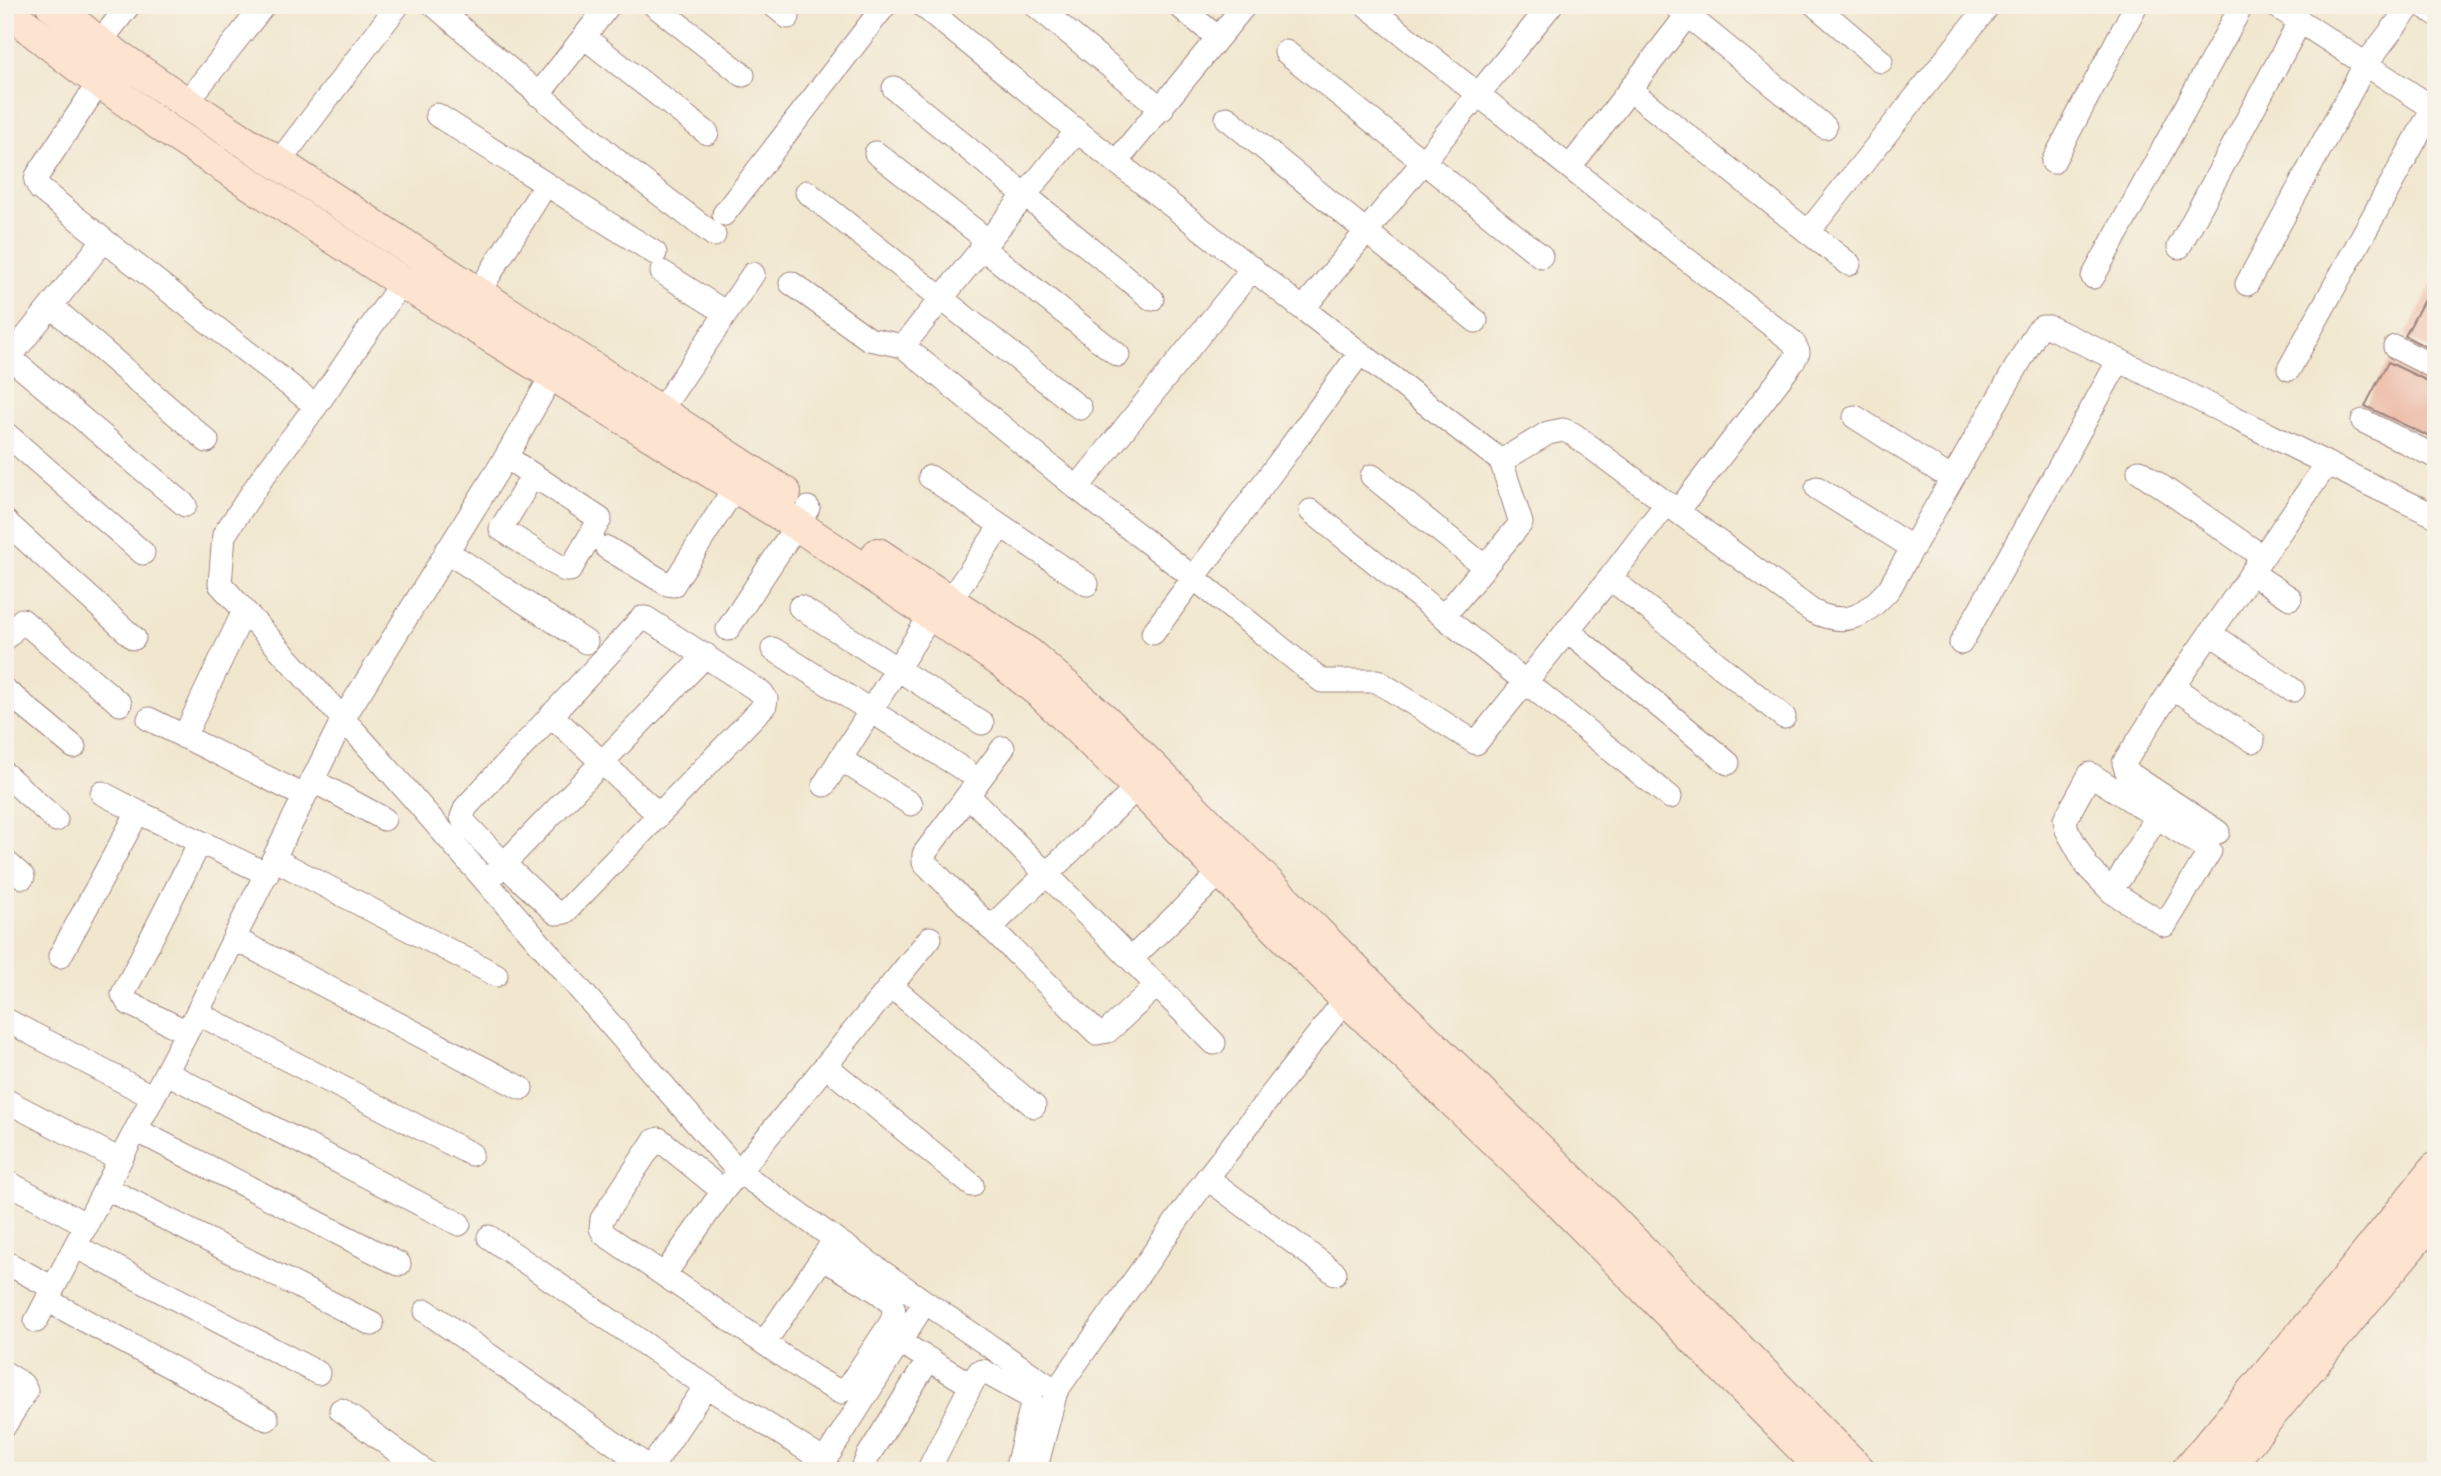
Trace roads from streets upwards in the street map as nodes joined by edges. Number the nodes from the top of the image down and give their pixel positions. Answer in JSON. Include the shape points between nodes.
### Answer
{"nodes":[{"id":1,"x":52,"y":5,"type":"edge"},
{"id":2,"x":129,"y":5,"type":"edge"},
{"id":3,"x":264,"y":5,"type":"edge"},
{"id":4,"x":398,"y":5,"type":"edge"},
{"id":5,"x":434,"y":5,"type":"edge"},
{"id":6,"x":609,"y":5,"type":"edge"},
{"id":7,"x":654,"y":5,"type":"edge"},
{"id":8,"x":885,"y":5,"type":"edge"},
{"id":9,"x":922,"y":5,"type":"edge"},
{"id":10,"x":1035,"y":5,"type":"edge"},
{"id":11,"x":1178,"y":5,"type":"edge"},
{"id":12,"x":1245,"y":5,"type":"edge"},
{"id":13,"x":1366,"y":5,"type":"edge"},
{"id":14,"x":1815,"y":5,"type":"edge"},
{"id":15,"x":1989,"y":5,"type":"edge"},
{"id":16,"x":2136,"y":5,"type":"edge"},
{"id":17,"x":2242,"y":5,"type":"edge"},
{"id":18,"x":2275,"y":5,"type":"edge"},
{"id":19,"x":2411,"y":5,"type":"edge"},
{"id":20,"x":2422,"y":5,"type":"edge"},
{"id":21,"x":5,"y":9,"type":"edge"},
{"id":22,"x":1686,"y":9,"type":"edge"},
{"id":23,"x":1538,"y":10,"type":"edge"},
{"id":24,"x":2436,"y":14,"type":"edge"},
{"id":25,"x":2299,"y":23,"type":"junction"},
{"id":26,"x":584,"y":37,"type":"junction"},
{"id":27,"x":1218,"y":38,"type":"junction"},
{"id":28,"x":109,"y":50,"type":"junction"},
{"id":29,"x":1286,"y":52,"type":"dead end"},
{"id":30,"x":1881,"y":61,"type":"dead end"},
{"id":31,"x":2365,"y":65,"type":"junction"},
{"id":32,"x":89,"y":75,"type":"junction"},
{"id":33,"x":743,"y":75,"type":"dead end"},
{"id":34,"x":894,"y":88,"type":"dead end"},
{"id":35,"x":1630,"y":90,"type":"junction"},
{"id":36,"x":1480,"y":94,"type":"junction"},
{"id":37,"x":538,"y":95,"type":"junction"},
{"id":38,"x":186,"y":103,"type":"junction"},
{"id":39,"x":1162,"y":108,"type":"junction"},
{"id":40,"x":2434,"y":109,"type":"edge"},
{"id":41,"x":438,"y":115,"type":"dead end"},
{"id":42,"x":1227,"y":118,"type":"dead end"},
{"id":43,"x":1825,"y":127,"type":"dead end"},
{"id":44,"x":1077,"y":131,"type":"junction"},
{"id":45,"x":706,"y":134,"type":"dead end"},
{"id":46,"x":876,"y":153,"type":"dead end"},
{"id":47,"x":1117,"y":161,"type":"junction"},
{"id":48,"x":279,"y":162,"type":"junction"},
{"id":49,"x":2053,"y":162,"type":"dead end"},
{"id":50,"x":1423,"y":163,"type":"junction"},
{"id":51,"x":1570,"y":167,"type":"junction"},
{"id":52,"x":545,"y":184,"type":"junction"},
{"id":53,"x":807,"y":192,"type":"dead end"},
{"id":54,"x":1025,"y":193,"type":"junction"},
{"id":55,"x":1366,"y":232,"type":"junction"},
{"id":56,"x":1808,"y":232,"type":"junction"},
{"id":57,"x":104,"y":240,"type":"junction"},
{"id":58,"x":984,"y":244,"type":"junction"},
{"id":59,"x":2179,"y":247,"type":"dead end"},
{"id":60,"x":1541,"y":256,"type":"dead end"},
{"id":61,"x":1849,"y":264,"type":"dead end"},
{"id":62,"x":1253,"y":268,"type":"junction"},
{"id":63,"x":753,"y":274,"type":"dead end"},
{"id":64,"x":2093,"y":277,"type":"dead end"},
{"id":65,"x":402,"y":282,"type":"junction"},
{"id":66,"x":790,"y":283,"type":"dead end"},
{"id":67,"x":2247,"y":284,"type":"dead end"},
{"id":68,"x":478,"y":293,"type":"junction"},
{"id":69,"x":941,"y":296,"type":"junction"},
{"id":70,"x":1153,"y":299,"type":"dead end"},
{"id":71,"x":51,"y":306,"type":"junction"},
{"id":72,"x":1303,"y":309,"type":"junction"},
{"id":73,"x":726,"y":313,"type":"junction"},
{"id":74,"x":1476,"y":321,"type":"dead end"},
{"id":75,"x":903,"y":345,"type":"junction"},
{"id":76,"x":2395,"y":347,"type":"dead end"},
{"id":77,"x":1360,"y":353,"type":"junction"},
{"id":78,"x":1118,"y":355,"type":"dead end"},
{"id":79,"x":2119,"y":359,"type":"junction"},
{"id":80,"x":7,"y":360,"type":"edge"},
{"id":81,"x":559,"y":362,"type":"junction"},
{"id":82,"x":2289,"y":369,"type":"dead end"},
{"id":83,"x":2436,"y":369,"type":"edge"},
{"id":84,"x":316,"y":406,"type":"junction"},
{"id":85,"x":1080,"y":408,"type":"dead end"},
{"id":86,"x":660,"y":411,"type":"junction"},
{"id":87,"x":1855,"y":417,"type":"dead end"},
{"id":88,"x":2363,"y":421,"type":"dead end"},
{"id":89,"x":5,"y":433,"type":"edge"},
{"id":90,"x":207,"y":441,"type":"dead end"},
{"id":91,"x":506,"y":457,"type":"junction"},
{"id":92,"x":2436,"y":457,"type":"edge"},
{"id":93,"x":1502,"y":461,"type":"junction"},
{"id":94,"x":2326,"y":465,"type":"junction"},
{"id":95,"x":2139,"y":471,"type":"dead end"},
{"id":96,"x":533,"y":475,"type":"dead end"},
{"id":97,"x":1372,"y":476,"type":"dead end"},
{"id":98,"x":930,"y":477,"type":"dead end"},
{"id":99,"x":1952,"y":479,"type":"junction"},
{"id":100,"x":735,"y":487,"type":"junction"},
{"id":101,"x":1077,"y":488,"type":"junction"},
{"id":102,"x":1816,"y":488,"type":"dead end"},
{"id":103,"x":185,"y":505,"type":"dead end"},
{"id":104,"x":1672,"y":507,"type":"junction"},
{"id":105,"x":1311,"y":511,"type":"dead end"},
{"id":106,"x":802,"y":516,"type":"junction"},
{"id":107,"x":2436,"y":516,"type":"edge"},
{"id":108,"x":5,"y":522,"type":"edge"},
{"id":109,"x":1001,"y":526,"type":"junction"},
{"id":110,"x":607,"y":548,"type":"dead end"},
{"id":111,"x":1913,"y":548,"type":"junction"},
{"id":112,"x":446,"y":551,"type":"junction"},
{"id":113,"x":143,"y":554,"type":"dead end"},
{"id":114,"x":2257,"y":565,"type":"junction"},
{"id":115,"x":1485,"y":567,"type":"junction"},
{"id":116,"x":1194,"y":578,"type":"junction"},
{"id":117,"x":1610,"y":578,"type":"junction"},
{"id":118,"x":1087,"y":584,"type":"dead end"},
{"id":119,"x":2290,"y":598,"type":"dead end"},
{"id":120,"x":800,"y":607,"type":"dead end"},
{"id":121,"x":941,"y":607,"type":"junction"},
{"id":122,"x":244,"y":611,"type":"junction"},
{"id":123,"x":1444,"y":616,"type":"junction"},
{"id":124,"x":9,"y":626,"type":"edge"},
{"id":125,"x":728,"y":629,"type":"dead end"},
{"id":126,"x":1567,"y":630,"type":"junction"},
{"id":127,"x":2210,"y":633,"type":"junction"},
{"id":128,"x":1153,"y":634,"type":"dead end"},
{"id":129,"x":134,"y":638,"type":"dead end"},
{"id":130,"x":586,"y":642,"type":"dead end"},
{"id":131,"x":1961,"y":643,"type":"dead end"},
{"id":132,"x":773,"y":649,"type":"dead end"},
{"id":133,"x":706,"y":655,"type":"junction"},
{"id":134,"x":897,"y":668,"type":"junction"},
{"id":135,"x":1526,"y":681,"type":"junction"},
{"id":136,"x":2174,"y":687,"type":"junction"},
{"id":137,"x":5,"y":690,"type":"edge"},
{"id":138,"x":2293,"y":690,"type":"dead end"},
{"id":139,"x":120,"y":704,"type":"dead end"},
{"id":140,"x":870,"y":710,"type":"junction"},
{"id":141,"x":551,"y":715,"type":"junction"},
{"id":142,"x":1784,"y":717,"type":"dead end"},
{"id":143,"x":149,"y":719,"type":"dead end"},
{"id":144,"x":342,"y":719,"type":"junction"},
{"id":145,"x":982,"y":723,"type":"dead end"},
{"id":146,"x":184,"y":737,"type":"junction"},
{"id":147,"x":2253,"y":741,"type":"dead end"},
{"id":148,"x":74,"y":747,"type":"dead end"},
{"id":149,"x":1003,"y":748,"type":"dead end"},
{"id":150,"x":840,"y":759,"type":"junction"},
{"id":151,"x":602,"y":762,"type":"junction"},
{"id":152,"x":1728,"y":763,"type":"dead end"},
{"id":153,"x":966,"y":771,"type":"dead end"},
{"id":154,"x":5,"y":774,"type":"edge"},
{"id":155,"x":824,"y":785,"type":"dead end"},
{"id":156,"x":1138,"y":787,"type":"junction"},
{"id":157,"x":308,"y":788,"type":"junction"},
{"id":158,"x":102,"y":793,"type":"dead end"},
{"id":159,"x":968,"y":795,"type":"junction"},
{"id":160,"x":1670,"y":797,"type":"dead end"},
{"id":161,"x":911,"y":804,"type":"dead end"},
{"id":162,"x":2162,"y":808,"type":"junction"},
{"id":163,"x":138,"y":812,"type":"junction"},
{"id":164,"x":659,"y":815,"type":"junction"},
{"id":165,"x":384,"y":819,"type":"dead end"},
{"id":166,"x":56,"y":820,"type":"dead end"},
{"id":167,"x":2218,"y":832,"type":"dead end"},
{"id":168,"x":200,"y":842,"type":"junction"},
{"id":169,"x":5,"y":861,"type":"edge"},
{"id":170,"x":504,"y":863,"type":"junction"},
{"id":171,"x":271,"y":867,"type":"junction"},
{"id":172,"x":1047,"y":873,"type":"junction"},
{"id":173,"x":1220,"y":873,"type":"junction"},
{"id":174,"x":23,"y":877,"type":"dead end"},
{"id":175,"x":2120,"y":878,"type":"dead end"},
{"id":176,"x":486,"y":882,"type":"junction"},
{"id":177,"x":990,"y":928,"type":"junction"},
{"id":178,"x":930,"y":937,"type":"dead end"},
{"id":179,"x":235,"y":939,"type":"junction"},
{"id":180,"x":60,"y":956,"type":"dead end"},
{"id":181,"x":1131,"y":959,"type":"junction"},
{"id":182,"x":496,"y":975,"type":"dead end"},
{"id":183,"x":1157,"y":985,"type":"junction"},
{"id":184,"x":892,"y":987,"type":"junction"},
{"id":185,"x":1354,"y":988,"type":"junction"},
{"id":186,"x":6,"y":1020,"type":"edge"},
{"id":187,"x":192,"y":1023,"type":"junction"},
{"id":188,"x":1214,"y":1043,"type":"dead end"},
{"id":189,"x":826,"y":1066,"type":"junction"},
{"id":190,"x":167,"y":1073,"type":"junction"},
{"id":191,"x":521,"y":1087,"type":"dead end"},
{"id":192,"x":153,"y":1097,"type":"junction"},
{"id":193,"x":5,"y":1100,"type":"edge"},
{"id":194,"x":1034,"y":1106,"type":"dead end"},
{"id":195,"x":136,"y":1130,"type":"junction"},
{"id":196,"x":471,"y":1154,"type":"dead end"},
{"id":197,"x":120,"y":1160,"type":"junction"},
{"id":198,"x":2436,"y":1168,"type":"edge"},
{"id":199,"x":738,"y":1171,"type":"junction"},
{"id":200,"x":1207,"y":1178,"type":"junction"},
{"id":201,"x":5,"y":1181,"type":"edge"},
{"id":202,"x":972,"y":1185,"type":"dead end"},
{"id":203,"x":106,"y":1188,"type":"junction"},
{"id":204,"x":723,"y":1191,"type":"junction"},
{"id":205,"x":2436,"y":1215,"type":"edge"},
{"id":206,"x":459,"y":1224,"type":"dead end"},
{"id":207,"x":86,"y":1225,"type":"junction"},
{"id":208,"x":489,"y":1237,"type":"dead end"},
{"id":209,"x":836,"y":1239,"type":"junction"},
{"id":210,"x":75,"y":1246,"type":"junction"},
{"id":211,"x":822,"y":1258,"type":"junction"},
{"id":212,"x":5,"y":1262,"type":"edge"},
{"id":213,"x":399,"y":1264,"type":"dead end"},
{"id":214,"x":1335,"y":1273,"type":"dead end"},
{"id":215,"x":664,"y":1275,"type":"junction"},
{"id":216,"x":50,"y":1294,"type":"junction"},
{"id":217,"x":925,"y":1302,"type":"junction"},
{"id":218,"x":426,"y":1311,"type":"dead end"},
{"id":219,"x":36,"y":1321,"type":"dead end"},
{"id":220,"x":372,"y":1324,"type":"dead end"},
{"id":221,"x":900,"y":1342,"type":"junction"},
{"id":222,"x":764,"y":1343,"type":"junction"},
{"id":223,"x":929,"y":1359,"type":"junction"},
{"id":224,"x":5,"y":1373,"type":"edge"},
{"id":225,"x":318,"y":1373,"type":"dead end"},
{"id":226,"x":971,"y":1385,"type":"junction"},
{"id":227,"x":706,"y":1386,"type":"junction"},
{"id":228,"x":1056,"y":1391,"type":"junction"},
{"id":229,"x":341,"y":1410,"type":"dead end"},
{"id":230,"x":267,"y":1419,"type":"dead end"},
{"id":231,"x":5,"y":1425,"type":"edge"},
{"id":232,"x":820,"y":1466,"type":"edge"},
{"id":233,"x":650,"y":1470,"type":"edge"},
{"id":234,"x":425,"y":1471,"type":"edge"},
{"id":235,"x":867,"y":1471,"type":"edge"},
{"id":236,"x":928,"y":1471,"type":"edge"},
{"id":237,"x":1016,"y":1471,"type":"edge"},
{"id":238,"x":1035,"y":1471,"type":"edge"},
{"id":239,"x":1825,"y":1471,"type":"edge"},
{"id":240,"x":1860,"y":1471,"type":"edge"},
{"id":241,"x":2187,"y":1471,"type":"edge"},
{"id":242,"x":2224,"y":1471,"type":"edge"}],
"edges":[{"from":1,"to":28,"type":"street"},
{"from":2,"to":28,"type":"street"},
{"from":3,"to":38,"type":"street"},
{"from":4,"to":48,"type":"street"},
{"from":5,"to":37,"type":"street"},
{"from":6,"to":26,"type":"street"},
{"from":7,"to":33,"type":"street"},
{"from":8,"to":37,"type":"street","via":[[720,224],[623,166]]},
{"from":9,"to":44,"type":"street"},
{"from":10,"to":39,"type":"street"},
{"from":11,"to":27,"type":"street"},
{"from":12,"to":27,"type":"street"},
{"from":13,"to":36,"type":"street"},
{"from":14,"to":30,"type":"street"},
{"from":15,"to":56,"type":"street"},
{"from":16,"to":49,"type":"street"},
{"from":17,"to":64,"type":"street"},
{"from":18,"to":25,"type":"street"},
{"from":19,"to":31,"type":"street"},
{"from":20,"to":24,"type":"street"},
{"from":21,"to":32,"type":"street"},
{"from":22,"to":35,"type":"street"},
{"from":22,"to":43,"type":"street"},
{"from":23,"to":36,"type":"street"},
{"from":25,"to":31,"type":"street"},
{"from":25,"to":59,"type":"street"},
{"from":26,"to":37,"type":"street"},
{"from":26,"to":45,"type":"street"},
{"from":27,"to":39,"type":"street"},
{"from":28,"to":32,"type":"street"},
{"from":28,"to":38,"type":"street"},
{"from":29,"to":50,"type":"street"},
{"from":31,"to":40,"type":"street"},
{"from":31,"to":67,"type":"street"},
{"from":32,"to":57,"type":"street","via":[[36,181]]},
{"from":32,"to":65,"type":"street"},
{"from":34,"to":54,"type":"street"},
{"from":35,"to":51,"type":"street"},
{"from":35,"to":56,"type":"street"},
{"from":36,"to":50,"type":"street"},
{"from":36,"to":51,"type":"street"},
{"from":38,"to":48,"type":"street"},
{"from":39,"to":47,"type":"street"},
{"from":40,"to":82,"type":"street"},
{"from":41,"to":52,"type":"street"},
{"from":42,"to":55,"type":"street"},
{"from":44,"to":47,"type":"street"},
{"from":44,"to":54,"type":"street"},
{"from":46,"to":58,"type":"street"},
{"from":47,"to":62,"type":"street"},
{"from":48,"to":68,"type":"street"},
{"from":50,"to":55,"type":"street"},
{"from":50,"to":60,"type":"street"},
{"from":51,"to":104,"type":"street","via":[[1793,342],[1798,352]]},
{"from":52,"to":68,"type":"street"},
{"from":52,"to":73,"type":"street"},
{"from":53,"to":69,"type":"street"},
{"from":54,"to":58,"type":"street"},
{"from":54,"to":70,"type":"street"},
{"from":55,"to":72,"type":"street"},
{"from":55,"to":74,"type":"street"},
{"from":56,"to":61,"type":"street"},
{"from":57,"to":71,"type":"street"},
{"from":57,"to":84,"type":"street"},
{"from":58,"to":69,"type":"street"},
{"from":58,"to":78,"type":"street"},
{"from":62,"to":72,"type":"street"},
{"from":62,"to":101,"type":"street"},
{"from":63,"to":73,"type":"street"},
{"from":65,"to":81,"type":"street"},
{"from":65,"to":84,"type":"street"},
{"from":66,"to":75,"type":"street","via":[[869,339]]},
{"from":68,"to":81,"type":"street"},
{"from":69,"to":75,"type":"street"},
{"from":69,"to":85,"type":"street"},
{"from":71,"to":80,"type":"street"},
{"from":71,"to":90,"type":"street"},
{"from":72,"to":77,"type":"street"},
{"from":73,"to":86,"type":"street"},
{"from":75,"to":101,"type":"street"},
{"from":76,"to":83,"type":"street"},
{"from":77,"to":93,"type":"street"},
{"from":77,"to":116,"type":"street"},
{"from":79,"to":94,"type":"street"},
{"from":79,"to":99,"type":"street","via":[[2042,327]]},
{"from":79,"to":131,"type":"street"},
{"from":80,"to":103,"type":"street"},
{"from":81,"to":86,"type":"street"},
{"from":81,"to":91,"type":"street"},
{"from":81,"to":100,"type":"street"},
{"from":84,"to":122,"type":"street","via":[[224,536],[220,584]]},
{"from":86,"to":106,"type":"street"},
{"from":87,"to":99,"type":"street"},
{"from":88,"to":92,"type":"street"},
{"from":89,"to":113,"type":"street"},
{"from":91,"to":96,"type":"street"},
{"from":91,"to":112,"type":"street"},
{"from":93,"to":104,"type":"street","via":[[1548,433],[1563,430]]},
{"from":93,"to":115,"type":"street","via":[[1521,523]]},
{"from":94,"to":107,"type":"street"},
{"from":94,"to":114,"type":"street"},
{"from":95,"to":114,"type":"street"},
{"from":97,"to":115,"type":"street"},
{"from":98,"to":109,"type":"street"},
{"from":99,"to":111,"type":"street"},
{"from":100,"to":106,"type":"street"},
{"from":100,"to":110,"type":"street","via":[[673,585]]},
{"from":101,"to":116,"type":"street"},
{"from":102,"to":111,"type":"street"},
{"from":104,"to":111,"type":"street","via":[[1829,619],[1858,616],[1879,601]]},
{"from":104,"to":117,"type":"street"},
{"from":105,"to":123,"type":"street"},
{"from":106,"to":121,"type":"street"},
{"from":106,"to":125,"type":"street"},
{"from":108,"to":129,"type":"street"},
{"from":109,"to":118,"type":"street"},
{"from":109,"to":121,"type":"street"},
{"from":112,"to":130,"type":"street"},
{"from":112,"to":144,"type":"street"},
{"from":114,"to":119,"type":"street"},
{"from":114,"to":127,"type":"street"},
{"from":115,"to":123,"type":"street"},
{"from":116,"to":128,"type":"street"},
{"from":116,"to":135,"type":"street","via":[[1322,681],[1377,681],[1476,743]]},
{"from":117,"to":126,"type":"street"},
{"from":117,"to":142,"type":"street"},
{"from":120,"to":134,"type":"street"},
{"from":121,"to":134,"type":"street"},
{"from":121,"to":156,"type":"street","via":[[1043,695]]},
{"from":121,"to":185,"type":"street","via":[[1029,654],[1106,721]]},
{"from":122,"to":144,"type":"street"},
{"from":122,"to":146,"type":"street"},
{"from":123,"to":135,"type":"street"},
{"from":124,"to":139,"type":"street","via":[[22,620]]},
{"from":126,"to":135,"type":"street"},
{"from":126,"to":152,"type":"street"},
{"from":127,"to":136,"type":"street"},
{"from":127,"to":138,"type":"street"},
{"from":132,"to":140,"type":"street"},
{"from":133,"to":141,"type":"street","via":[[642,618]]},
{"from":133,"to":151,"type":"street"},
{"from":133,"to":164,"type":"street","via":[[762,693],[765,705]]},
{"from":134,"to":140,"type":"street"},
{"from":134,"to":145,"type":"street"},
{"from":135,"to":160,"type":"street"},
{"from":136,"to":147,"type":"street"},
{"from":136,"to":162,"type":"street","via":[[2124,763],[2127,772]]},
{"from":137,"to":148,"type":"street"},
{"from":140,"to":150,"type":"street"},
{"from":140,"to":153,"type":"street"},
{"from":141,"to":151,"type":"street"},
{"from":141,"to":170,"type":"street","via":[[463,813],[464,822]]},
{"from":143,"to":146,"type":"street"},
{"from":144,"to":157,"type":"street"},
{"from":144,"to":176,"type":"street"},
{"from":146,"to":157,"type":"street"},
{"from":149,"to":159,"type":"street"},
{"from":150,"to":155,"type":"street"},
{"from":150,"to":161,"type":"street"},
{"from":151,"to":164,"type":"street"},
{"from":151,"to":170,"type":"street"},
{"from":154,"to":166,"type":"street"},
{"from":156,"to":172,"type":"street"},
{"from":156,"to":173,"type":"street"},
{"from":157,"to":165,"type":"street"},
{"from":157,"to":171,"type":"street"},
{"from":158,"to":163,"type":"street"},
{"from":159,"to":172,"type":"street"},
{"from":159,"to":177,"type":"street","via":[[923,859]]},
{"from":162,"to":162,"type":"street","via":[[2210,851],[2165,925],[2103,884],[2087,866],[2066,820],[2090,774]]},
{"from":162,"to":167,"type":"street"},
{"from":162,"to":175,"type":"street"},
{"from":163,"to":168,"type":"street"},
{"from":163,"to":180,"type":"street"},
{"from":164,"to":170,"type":"street","via":[[565,912],[556,913]]},
{"from":168,"to":171,"type":"street"},
{"from":168,"to":187,"type":"street","via":[[123,995],[128,1003]]},
{"from":169,"to":174,"type":"street"},
{"from":170,"to":176,"type":"street"},
{"from":171,"to":179,"type":"street"},
{"from":171,"to":182,"type":"street"},
{"from":172,"to":177,"type":"street"},
{"from":172,"to":181,"type":"street"},
{"from":173,"to":181,"type":"street"},
{"from":173,"to":185,"type":"street"},
{"from":176,"to":199,"type":"street"},
{"from":177,"to":183,"type":"street","via":[[1097,1033],[1108,1031]]},
{"from":178,"to":184,"type":"street"},
{"from":179,"to":187,"type":"street"},
{"from":179,"to":191,"type":"street"},
{"from":181,"to":183,"type":"street"},
{"from":183,"to":188,"type":"street"},
{"from":184,"to":189,"type":"street"},
{"from":184,"to":194,"type":"street"},
{"from":185,"to":200,"type":"street"},
{"from":185,"to":239,"type":"street"},
{"from":185,"to":240,"type":"street","via":[[1605,1213]]},
{"from":186,"to":192,"type":"street"},
{"from":187,"to":190,"type":"street"},
{"from":187,"to":196,"type":"street"},
{"from":189,"to":199,"type":"street"},
{"from":189,"to":202,"type":"street"},
{"from":190,"to":192,"type":"street"},
{"from":190,"to":206,"type":"street"},
{"from":192,"to":195,"type":"street"},
{"from":193,"to":197,"type":"street"},
{"from":195,"to":197,"type":"street"},
{"from":195,"to":213,"type":"street"},
{"from":197,"to":203,"type":"street"},
{"from":198,"to":241,"type":"street"},
{"from":199,"to":204,"type":"street"},
{"from":199,"to":209,"type":"street"},
{"from":200,"to":214,"type":"street"},
{"from":200,"to":228,"type":"street"},
{"from":201,"to":207,"type":"street"},
{"from":203,"to":207,"type":"street"},
{"from":203,"to":220,"type":"street"},
{"from":204,"to":215,"type":"street"},
{"from":204,"to":215,"type":"street","via":[[664,1140],[654,1141],[601,1219],[601,1228]]},
{"from":205,"to":242,"type":"street"},
{"from":207,"to":210,"type":"street"},
{"from":208,"to":227,"type":"street"},
{"from":209,"to":211,"type":"street"},
{"from":209,"to":217,"type":"street"},
{"from":210,"to":216,"type":"street"},
{"from":210,"to":225,"type":"street"},
{"from":211,"to":222,"type":"street"},
{"from":211,"to":222,"type":"street","via":[[886,1298],[894,1308],[891,1323],[849,1387],[840,1392],[831,1389]]},
{"from":212,"to":216,"type":"street"},
{"from":215,"to":222,"type":"street"},
{"from":216,"to":219,"type":"street"},
{"from":216,"to":230,"type":"street"},
{"from":217,"to":221,"type":"street"},
{"from":217,"to":228,"type":"street"},
{"from":218,"to":233,"type":"street"},
{"from":221,"to":223,"type":"street"},
{"from":221,"to":232,"type":"street"},
{"from":223,"to":226,"type":"street"},
{"from":223,"to":235,"type":"street","via":[[868,1456]]},
{"from":224,"to":231,"type":"street","via":[[26,1391]]},
{"from":226,"to":236,"type":"street"},
{"from":226,"to":237,"type":"street","via":[[983,1370],[1030,1397]]},
{"from":227,"to":232,"type":"street"},
{"from":227,"to":233,"type":"street"},
{"from":228,"to":238,"type":"street"},
{"from":229,"to":234,"type":"street"}]}
